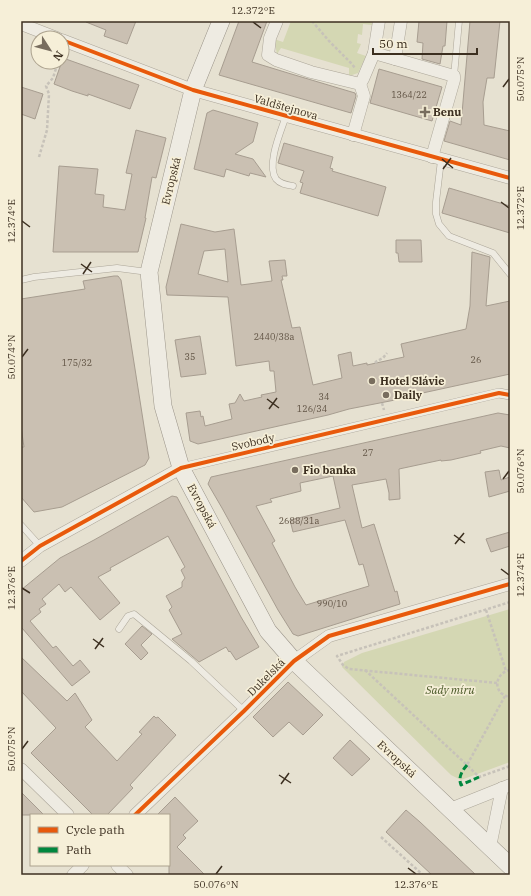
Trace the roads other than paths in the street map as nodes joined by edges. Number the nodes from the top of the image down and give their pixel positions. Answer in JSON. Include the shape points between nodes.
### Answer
{"nodes":[{"id":1,"x":221,"y":21,"type":"edge"},
{"id":2,"x":277,"y":21,"type":"edge"},
{"id":3,"x":378,"y":21,"type":"edge"},
{"id":4,"x":401,"y":21,"type":"edge"},
{"id":5,"x":460,"y":21,"type":"edge"},
{"id":6,"x":21,"y":24,"type":"edge"},
{"id":7,"x":36,"y":30,"type":"edge"},
{"id":8,"x":70,"y":43,"type":"edge"},
{"id":9,"x":374,"y":53,"type":"junction"},
{"id":10,"x":395,"y":59,"type":"junction"},
{"id":11,"x":454,"y":76,"type":"junction"},
{"id":12,"x":362,"y":82,"type":"junction"},
{"id":13,"x":193,"y":90,"type":"junction"},
{"id":14,"x":286,"y":116,"type":"junction"},
{"id":15,"x":353,"y":135,"type":"junction"},
{"id":16,"x":437,"y":158,"type":"junction"},
{"id":17,"x":510,"y":178,"type":"edge"},
{"id":18,"x":293,"y":186,"type":"dead end"},
{"id":19,"x":149,"y":272,"type":"junction"},
{"id":20,"x":510,"y":274,"type":"edge"},
{"id":21,"x":21,"y":280,"type":"edge"},
{"id":22,"x":510,"y":395,"type":"edge"},
{"id":23,"x":181,"y":468,"type":"junction"},
{"id":24,"x":21,"y":525,"type":"edge"},
{"id":25,"x":40,"y":546,"type":"junction"},
{"id":26,"x":21,"y":561,"type":"edge"},
{"id":27,"x":510,"y":584,"type":"edge"},
{"id":28,"x":119,"y":629,"type":"dead end"},
{"id":29,"x":294,"y":661,"type":"junction"},
{"id":30,"x":244,"y":711,"type":"junction"},
{"id":31,"x":21,"y":769,"type":"edge"},
{"id":32,"x":506,"y":786,"type":"edge"},
{"id":33,"x":450,"y":809,"type":"junction"},
{"id":34,"x":67,"y":814,"type":"edge"},
{"id":35,"x":136,"y":814,"type":"edge"},
{"id":36,"x":490,"y":847,"type":"junction"},
{"id":37,"x":82,"y":866,"type":"edge"},
{"id":38,"x":119,"y":866,"type":"edge"},
{"id":39,"x":510,"y":866,"type":"edge"},
{"id":40,"x":73,"y":875,"type":"edge"},
{"id":41,"x":127,"y":875,"type":"edge"}],
"edges":[{"from":1,"to":13,"type":"main road","name":"Evropská"},
{"from":2,"to":12,"type":"street","via":[[270,38],[268,55],[310,72]]},
{"from":3,"to":9,"type":"street"},
{"from":4,"to":10,"type":"street"},
{"from":5,"to":11,"type":"lane"},
{"from":6,"to":7,"type":"street"},
{"from":8,"to":13,"type":"street","name":"Valdštejnova"},
{"from":9,"to":10,"type":"street"},
{"from":9,"to":12,"type":"street"},
{"from":10,"to":11,"type":"street"},
{"from":11,"to":16,"type":"street"},
{"from":12,"to":15,"type":"street","via":[[364,96]]},
{"from":13,"to":14,"type":"street","name":"Valdštejnova"},
{"from":13,"to":19,"type":"main road","name":"Evropská"},
{"from":14,"to":15,"type":"street","name":"Valdštejnova"},
{"from":14,"to":18,"type":"lane","via":[[272,161],[276,179]]},
{"from":15,"to":16,"type":"street","name":"Valdštejnova"},
{"from":16,"to":17,"type":"street","name":"Valdštejnova"},
{"from":16,"to":20,"type":"lane","via":[[436,214],[439,224],[449,236],[493,253]]},
{"from":19,"to":21,"type":"lane","via":[[116,268]]},
{"from":19,"to":23,"type":"main road","name":"Evropská","via":[[163,406]]},
{"from":22,"to":23,"type":"street","name":"Svobody","via":[[499,393]]},
{"from":23,"to":25,"type":"street","name":"Svobody"},
{"from":23,"to":29,"type":"main road","name":"Evropská","via":[[268,631]]},
{"from":24,"to":25,"type":"lane"},
{"from":25,"to":26,"type":"street","name":"Svobody"},
{"from":27,"to":29,"type":"street","name":"Dukelská","via":[[329,636]]},
{"from":28,"to":30,"type":"lane","via":[[128,616],[134,614]]},
{"from":29,"to":30,"type":"street","name":"Dukelská"},
{"from":29,"to":33,"type":"main road","name":"Evropská"},
{"from":30,"to":35,"type":"street","name":"Dukelská"},
{"from":31,"to":34,"type":"street"},
{"from":32,"to":33,"type":"street"},
{"from":32,"to":36,"type":"street"},
{"from":33,"to":36,"type":"main road","name":"Evropská"},
{"from":36,"to":39,"type":"main road","name":"Evropská"},
{"from":37,"to":40,"type":"street"},
{"from":38,"to":41,"type":"street"}]}
